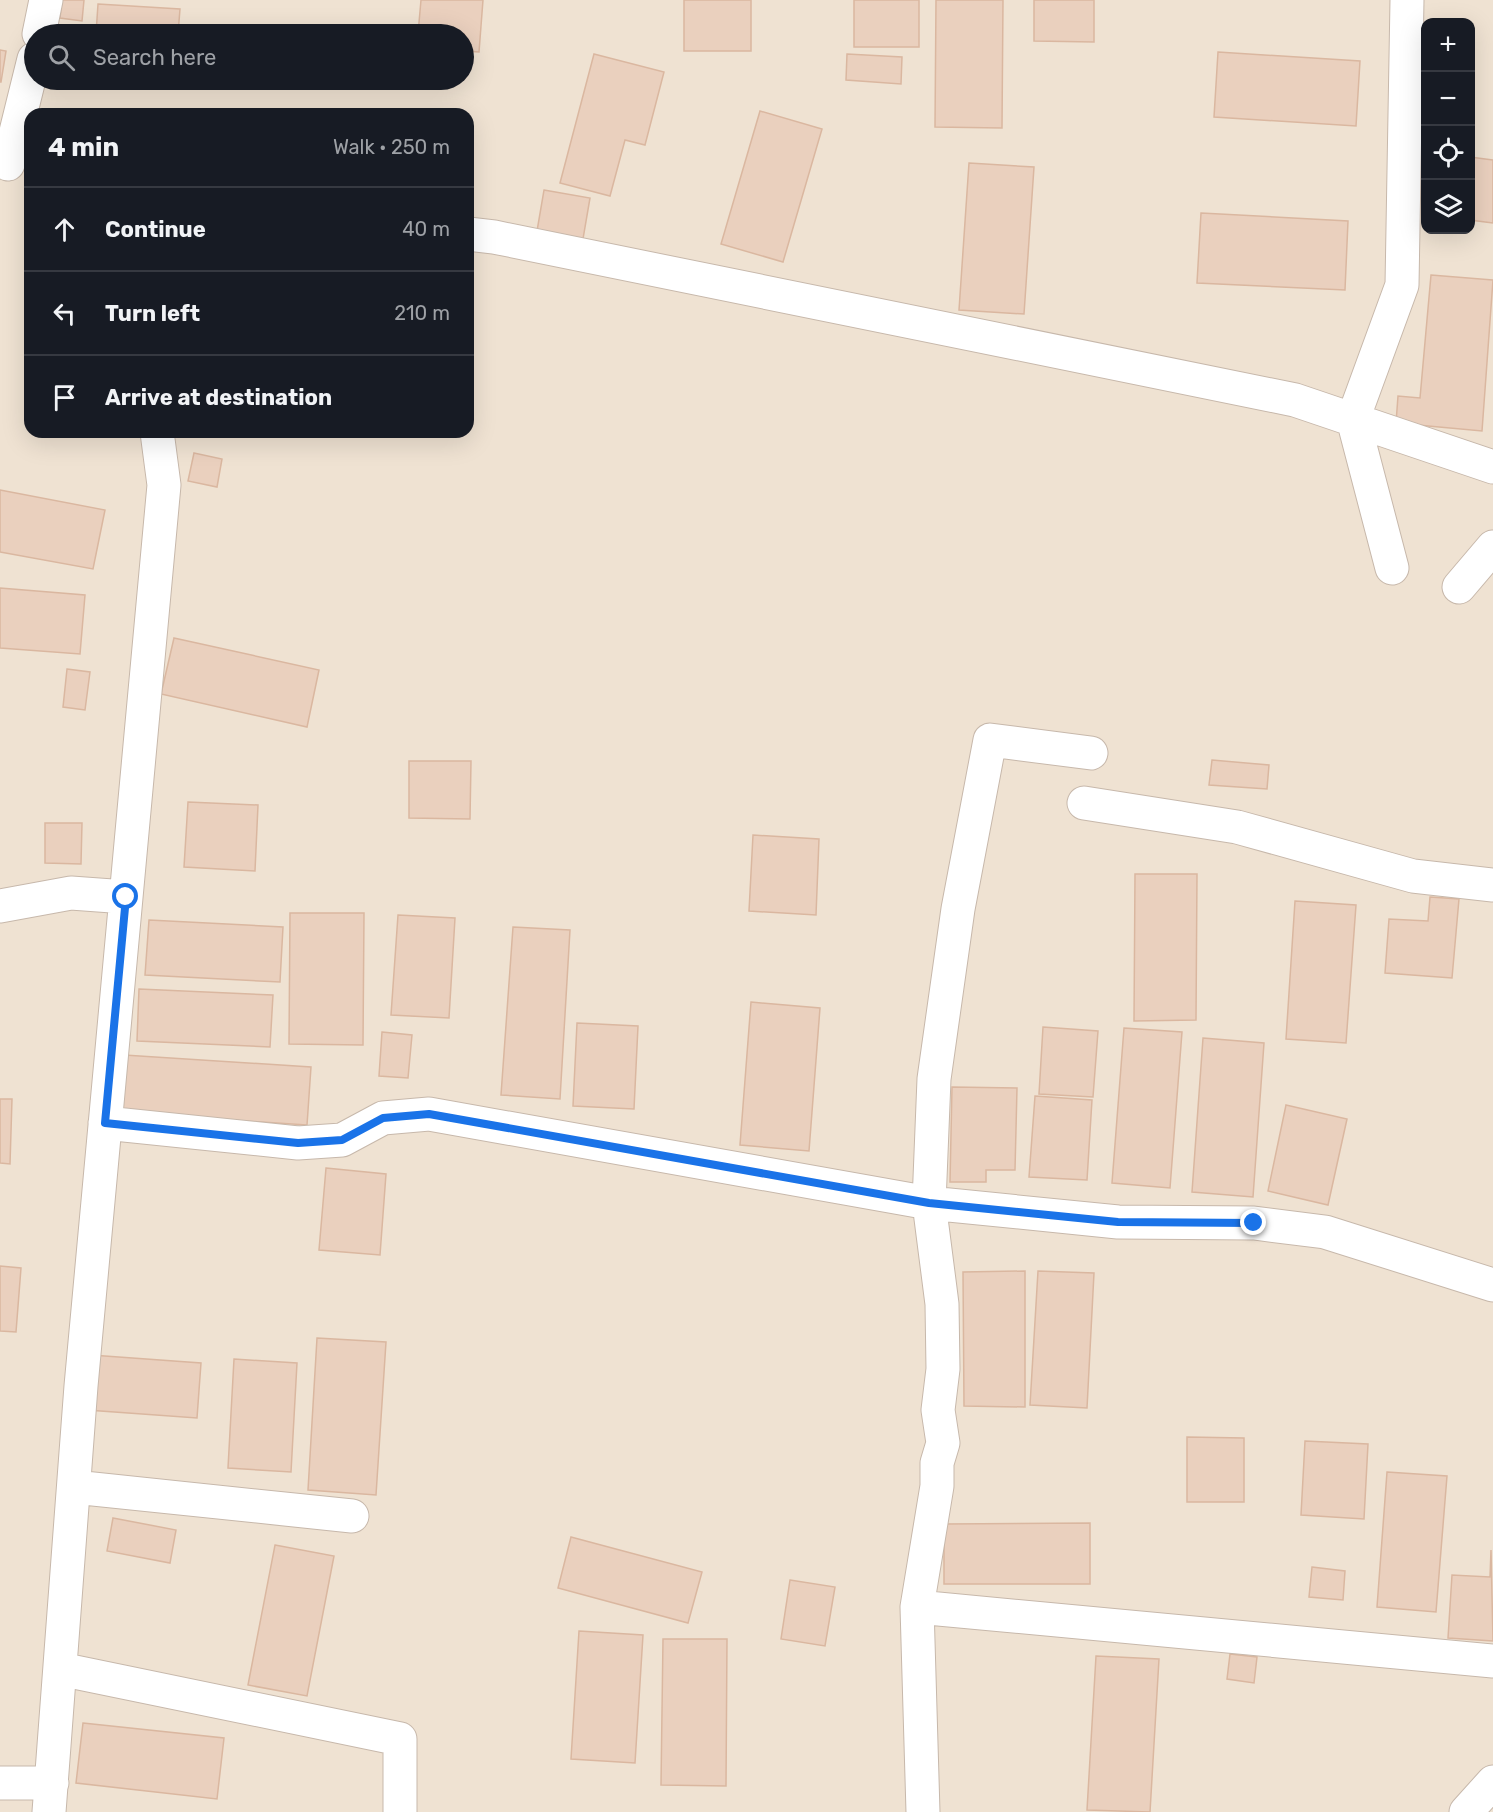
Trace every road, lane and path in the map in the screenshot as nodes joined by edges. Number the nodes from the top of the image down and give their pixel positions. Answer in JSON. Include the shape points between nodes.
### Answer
{"nodes":[{"id":1,"x":46,"y":0,"type":"edge"},
{"id":2,"x":1407,"y":0,"type":"edge"},
{"id":3,"x":41,"y":24,"type":"edge"},
{"id":4,"x":28,"y":90,"type":"edge"},
{"id":5,"x":24,"y":108,"type":"edge"},
{"id":6,"x":24,"y":109,"type":"edge"},
{"id":7,"x":13,"y":165,"type":"edge"},
{"id":8,"x":474,"y":235,"type":"edge"},
{"id":9,"x":1353,"y":419,"type":"junction"},
{"id":10,"x":158,"y":438,"type":"edge"},
{"id":11,"x":1493,"y":466,"type":"edge"},
{"id":12,"x":1493,"y":547,"type":"edge"},
{"id":13,"x":1392,"y":568,"type":"dead end"},
{"id":14,"x":1459,"y":587,"type":"dead end"},
{"id":15,"x":1091,"y":753,"type":"dead end"},
{"id":16,"x":1084,"y":802,"type":"dead end"},
{"id":17,"x":1493,"y":885,"type":"edge"},
{"id":18,"x":126,"y":897,"type":"junction"},
{"id":19,"x":0,"y":906,"type":"edge"},
{"id":20,"x":105,"y":1123,"type":"junction"},
{"id":21,"x":929,"y":1203,"type":"junction"},
{"id":22,"x":1493,"y":1286,"type":"edge"},
{"id":23,"x":74,"y":1486,"type":"junction"},
{"id":24,"x":352,"y":1516,"type":"dead end"},
{"id":25,"x":916,"y":1607,"type":"junction"},
{"id":26,"x":1493,"y":1661,"type":"edge"},
{"id":27,"x":60,"y":1669,"type":"junction"},
{"id":28,"x":1493,"y":1782,"type":"edge"},
{"id":29,"x":0,"y":1783,"type":"edge"},
{"id":30,"x":50,"y":1797,"type":"edge"},
{"id":31,"x":400,"y":1812,"type":"edge"},
{"id":32,"x":923,"y":1812,"type":"edge"},
{"id":33,"x":1466,"y":1812,"type":"edge"}],
"edges":[{"from":1,"to":3,"type":"street"},
{"from":2,"to":9,"type":"street","via":[[1402,285]]},
{"from":4,"to":5,"type":"street"},
{"from":6,"to":7,"type":"street"},
{"from":8,"to":9,"type":"street","via":[[1295,400]]},
{"from":9,"to":11,"type":"street"},
{"from":9,"to":13,"type":"street"},
{"from":10,"to":18,"type":"street","via":[[164,485]]},
{"from":12,"to":14,"type":"street"},
{"from":15,"to":21,"type":"street","via":[[990,740],[958,909],[934,1079]]},
{"from":16,"to":17,"type":"street","via":[[1237,827],[1413,876]]},
{"from":18,"to":19,"type":"street","via":[[71,893]]},
{"from":18,"to":20,"type":"street"},
{"from":20,"to":21,"type":"street","via":[[298,1143],[342,1140],[383,1118],[429,1114]]},
{"from":20,"to":23,"type":"street"},
{"from":21,"to":22,"type":"street","via":[[1118,1222],[1254,1223],[1325,1232]]},
{"from":21,"to":25,"type":"street","via":[[942,1304],[943,1369],[938,1410],[943,1443]]},
{"from":23,"to":24,"type":"street"},
{"from":23,"to":27,"type":"street"},
{"from":25,"to":26,"type":"street"},
{"from":25,"to":32,"type":"street"},
{"from":27,"to":30,"type":"street"},
{"from":27,"to":31,"type":"street","via":[[400,1739]]},
{"from":28,"to":33,"type":"street"},
{"from":29,"to":30,"type":"street"}]}
